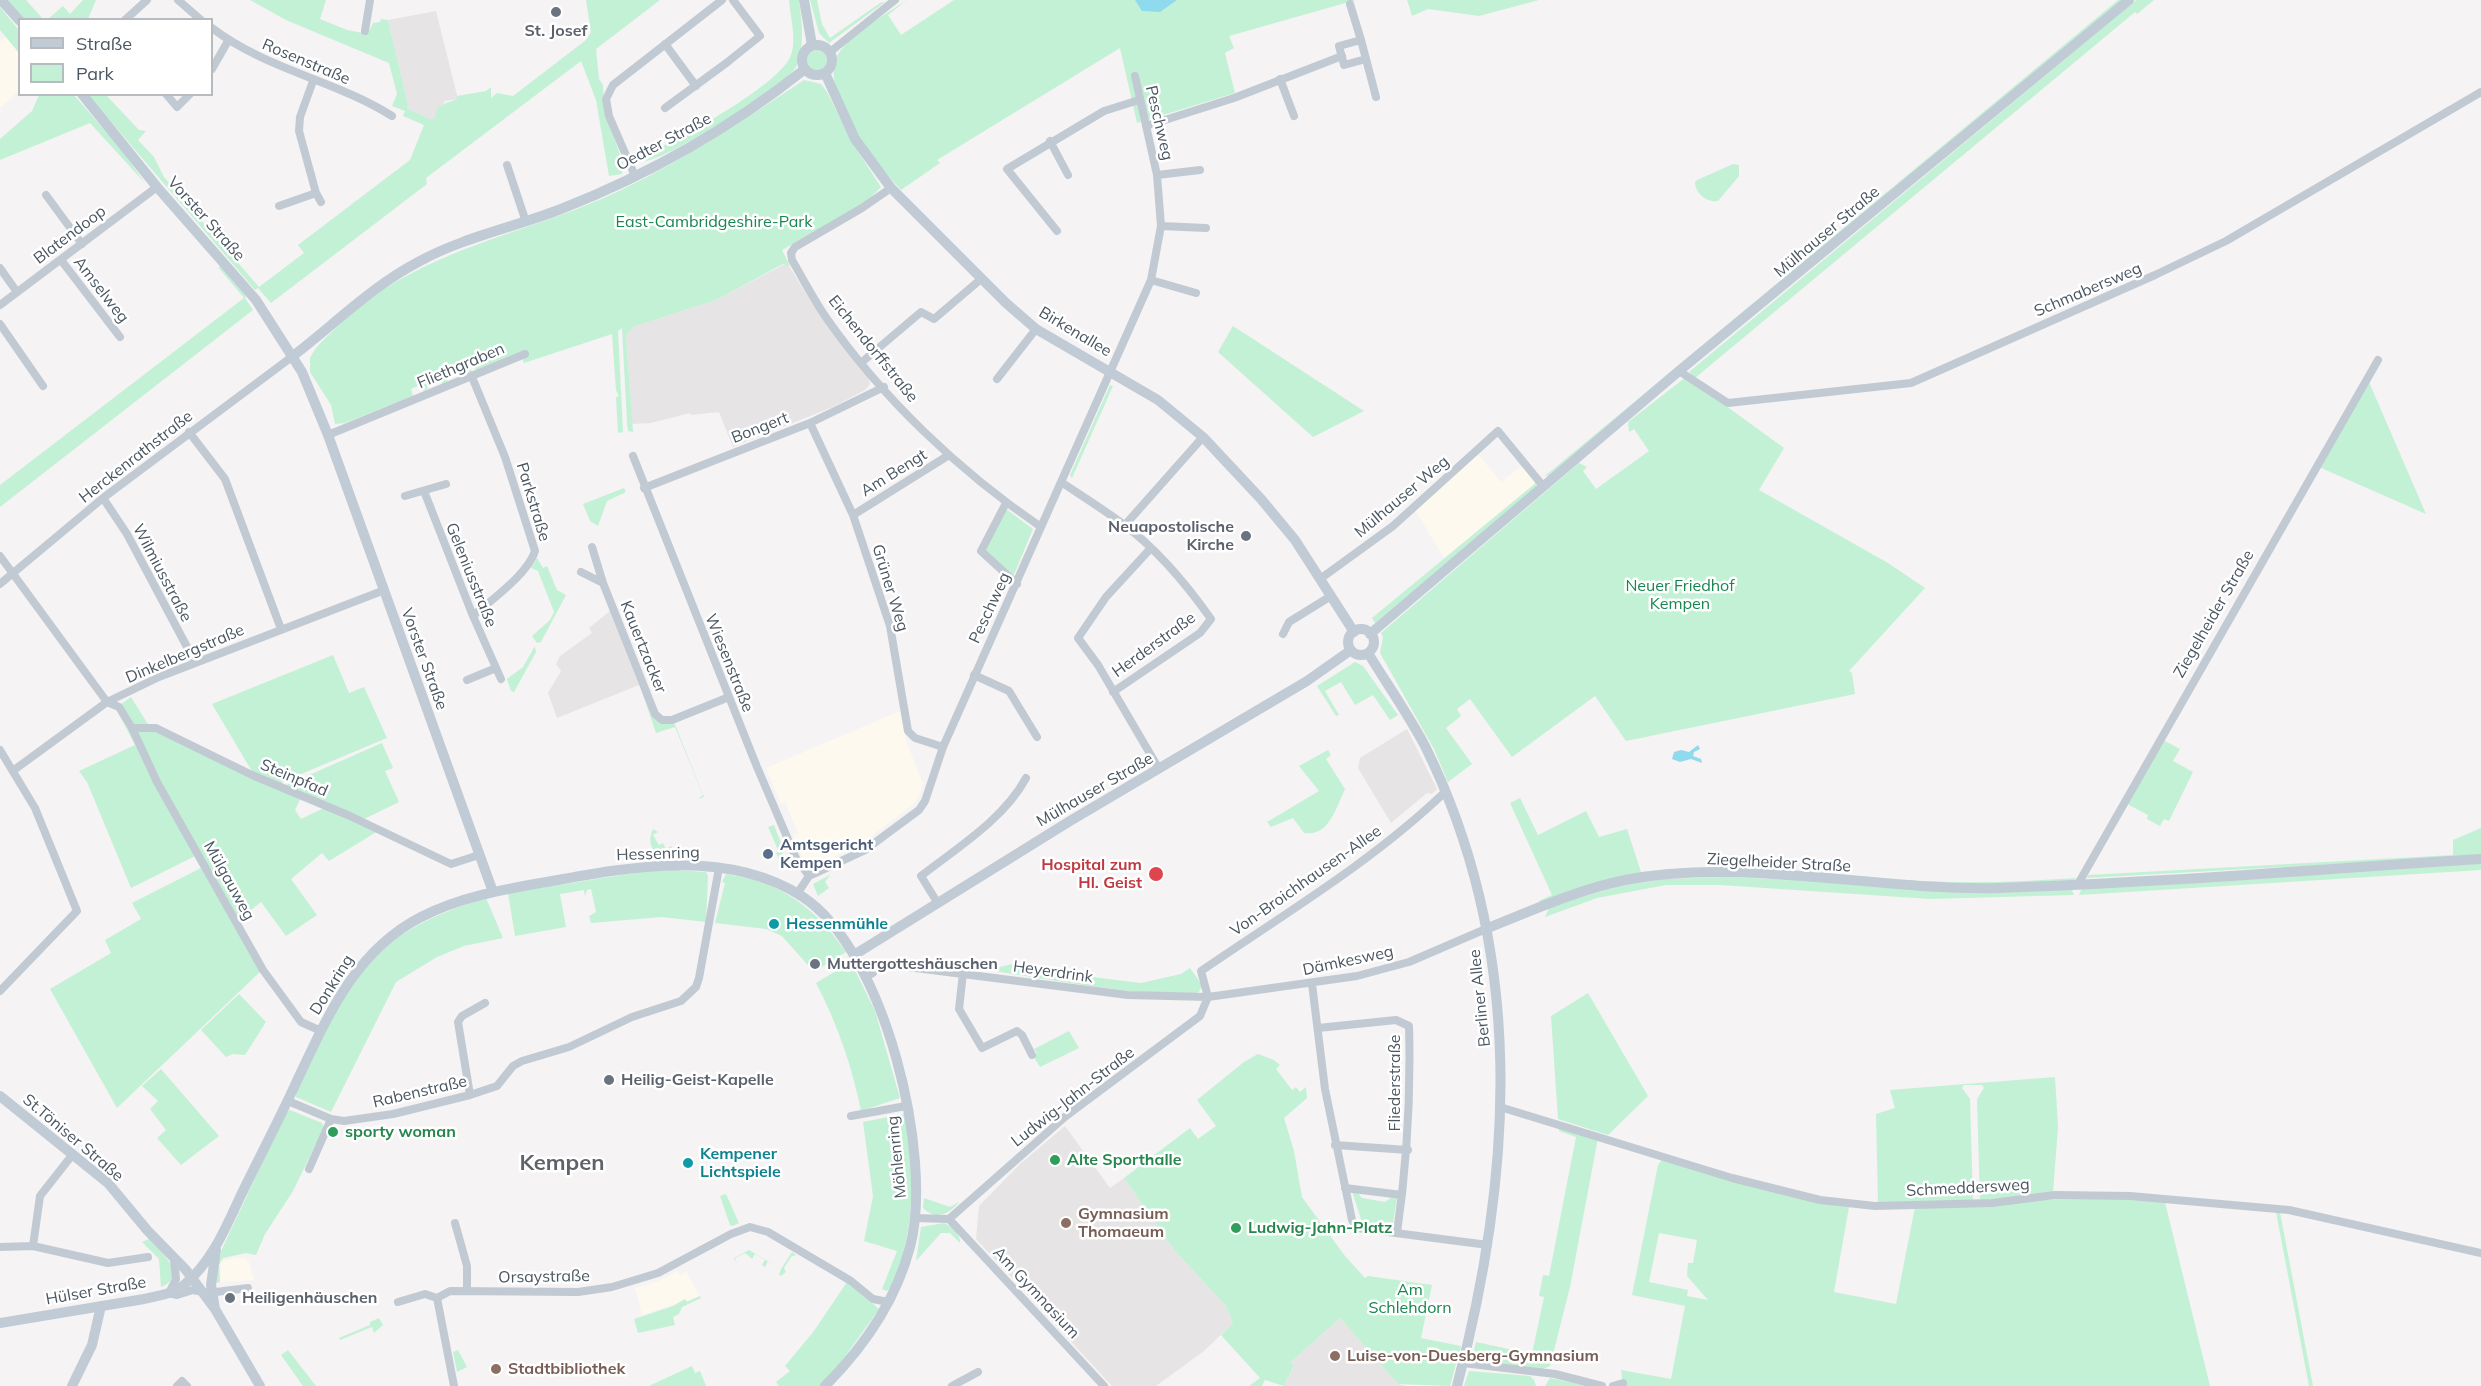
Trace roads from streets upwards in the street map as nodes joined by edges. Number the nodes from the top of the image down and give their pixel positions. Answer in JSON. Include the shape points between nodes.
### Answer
{"nodes":[{"id":1,"x":1,"y":0,"type":"edge"},
{"id":2,"x":147,"y":0,"type":"edge"},
{"id":3,"x":178,"y":0,"type":"edge"},
{"id":4,"x":370,"y":0,"type":"edge"},
{"id":5,"x":722,"y":0,"type":"edge"},
{"id":6,"x":733,"y":0,"type":"edge"},
{"id":7,"x":804,"y":0,"type":"edge"},
{"id":8,"x":895,"y":0,"type":"edge"},
{"id":9,"x":2129,"y":0,"type":"edge"},
{"id":10,"x":1350,"y":4,"type":"dead end"},
{"id":11,"x":127,"y":18,"type":"edge"},
{"id":12,"x":199,"y":18,"type":"edge"},
{"id":13,"x":18,"y":19,"type":"edge"},
{"id":14,"x":213,"y":29,"type":"edge"},
{"id":15,"x":365,"y":31,"type":"dead end"},
{"id":16,"x":228,"y":40,"type":"junction"},
{"id":17,"x":1360,"y":40,"type":"junction"},
{"id":18,"x":665,"y":44,"type":"junction"},
{"id":19,"x":812,"y":45,"type":"junction"},
{"id":20,"x":830,"y":52,"type":"junction"},
{"id":21,"x":1342,"y":56,"type":"junction"},
{"id":22,"x":1366,"y":59,"type":"junction"},
{"id":23,"x":213,"y":67,"type":"edge"},
{"id":24,"x":805,"y":69,"type":"junction"},
{"id":25,"x":825,"y":74,"type":"junction"},
{"id":26,"x":1135,"y":76,"type":"dead end"},
{"id":27,"x":1280,"y":79,"type":"junction"},
{"id":28,"x":313,"y":81,"type":"junction"},
{"id":29,"x":696,"y":86,"type":"junction"},
{"id":30,"x":2481,"y":92,"type":"edge"},
{"id":31,"x":84,"y":96,"type":"edge"},
{"id":32,"x":168,"y":96,"type":"edge"},
{"id":33,"x":188,"y":96,"type":"edge"},
{"id":34,"x":1376,"y":97,"type":"dead end"},
{"id":35,"x":1139,"y":100,"type":"junction"},
{"id":36,"x":665,"y":108,"type":"dead end"},
{"id":37,"x":392,"y":116,"type":"dead end"},
{"id":38,"x":1294,"y":116,"type":"dead end"},
{"id":39,"x":1146,"y":126,"type":"junction"},
{"id":40,"x":1050,"y":141,"type":"junction"},
{"id":41,"x":507,"y":165,"type":"dead end"},
{"id":42,"x":1200,"y":170,"type":"dead end"},
{"id":43,"x":1068,"y":175,"type":"dead end"},
{"id":44,"x":1157,"y":175,"type":"junction"},
{"id":45,"x":635,"y":176,"type":"junction"},
{"id":46,"x":157,"y":187,"type":"junction"},
{"id":47,"x":891,"y":188,"type":"junction"},
{"id":48,"x":316,"y":193,"type":"junction"},
{"id":49,"x":46,"y":195,"type":"dead end"},
{"id":50,"x":321,"y":202,"type":"dead end"},
{"id":51,"x":279,"y":206,"type":"dead end"},
{"id":52,"x":526,"y":222,"type":"junction"},
{"id":53,"x":1161,"y":226,"type":"junction"},
{"id":54,"x":1206,"y":228,"type":"dead end"},
{"id":55,"x":1057,"y":231,"type":"dead end"},
{"id":56,"x":82,"y":244,"type":"junction"},
{"id":57,"x":61,"y":260,"type":"junction"},
{"id":58,"x":0,"y":268,"type":"edge"},
{"id":59,"x":981,"y":279,"type":"junction"},
{"id":60,"x":1151,"y":280,"type":"junction"},
{"id":61,"x":17,"y":292,"type":"junction"},
{"id":62,"x":1196,"y":293,"type":"dead end"},
{"id":63,"x":0,"y":305,"type":"edge"},
{"id":64,"x":0,"y":324,"type":"edge"},
{"id":65,"x":1036,"y":329,"type":"junction"},
{"id":66,"x":120,"y":337,"type":"dead end"},
{"id":67,"x":525,"y":354,"type":"dead end"},
{"id":68,"x":293,"y":356,"type":"junction"},
{"id":69,"x":2378,"y":360,"type":"dead end"},
{"id":70,"x":862,"y":362,"type":"junction"},
{"id":71,"x":1112,"y":371,"type":"junction"},
{"id":72,"x":1679,"y":371,"type":"junction"},
{"id":73,"x":472,"y":377,"type":"junction"},
{"id":74,"x":997,"y":379,"type":"dead end"},
{"id":75,"x":43,"y":386,"type":"dead end"},
{"id":76,"x":884,"y":387,"type":"junction"},
{"id":77,"x":810,"y":423,"type":"junction"},
{"id":78,"x":189,"y":432,"type":"junction"},
{"id":79,"x":328,"y":435,"type":"junction"},
{"id":80,"x":1203,"y":437,"type":"junction"},
{"id":81,"x":949,"y":455,"type":"junction"},
{"id":82,"x":633,"y":456,"type":"dead end"},
{"id":83,"x":1061,"y":482,"type":"junction"},
{"id":84,"x":446,"y":484,"type":"dead end"},
{"id":85,"x":1543,"y":486,"type":"junction"},
{"id":86,"x":644,"y":488,"type":"junction"},
{"id":87,"x":424,"y":491,"type":"junction"},
{"id":88,"x":405,"y":496,"type":"dead end"},
{"id":89,"x":103,"y":498,"type":"junction"},
{"id":90,"x":1006,"y":503,"type":"junction"},
{"id":91,"x":853,"y":515,"type":"junction"},
{"id":92,"x":1125,"y":525,"type":"junction"},
{"id":93,"x":1041,"y":527,"type":"junction"},
{"id":94,"x":592,"y":547,"type":"dead end"},
{"id":95,"x":1151,"y":548,"type":"junction"},
{"id":96,"x":0,"y":556,"type":"edge"},
{"id":97,"x":581,"y":572,"type":"dead end"},
{"id":98,"x":12,"y":573,"type":"junction"},
{"id":99,"x":1320,"y":579,"type":"junction"},
{"id":100,"x":603,"y":583,"type":"junction"},
{"id":101,"x":0,"y":584,"type":"edge"},
{"id":102,"x":1017,"y":584,"type":"junction"},
{"id":103,"x":382,"y":591,"type":"junction"},
{"id":104,"x":1331,"y":596,"type":"junction"},
{"id":105,"x":472,"y":616,"type":"junction"},
{"id":106,"x":281,"y":628,"type":"junction"},
{"id":107,"x":1354,"y":632,"type":"junction"},
{"id":108,"x":1282,"y":634,"type":"dead end"},
{"id":109,"x":1370,"y":634,"type":"junction"},
{"id":110,"x":1351,"y":650,"type":"junction"},
{"id":111,"x":1368,"y":653,"type":"junction"},
{"id":112,"x":195,"y":662,"type":"junction"},
{"id":113,"x":496,"y":668,"type":"junction"},
{"id":114,"x":974,"y":675,"type":"junction"},
{"id":115,"x":501,"y":679,"type":"dead end"},
{"id":116,"x":467,"y":680,"type":"dead end"},
{"id":117,"x":1113,"y":692,"type":"junction"},
{"id":118,"x":729,"y":697,"type":"junction"},
{"id":119,"x":107,"y":702,"type":"junction"},
{"id":120,"x":132,"y":728,"type":"junction"},
{"id":121,"x":1037,"y":737,"type":"dead end"},
{"id":122,"x":943,"y":747,"type":"junction"},
{"id":123,"x":0,"y":750,"type":"edge"},
{"id":124,"x":1160,"y":769,"type":"junction"},
{"id":125,"x":14,"y":770,"type":"junction"},
{"id":126,"x":1026,"y":778,"type":"dead end"},
{"id":127,"x":1445,"y":792,"type":"junction"},
{"id":128,"x":479,"y":855,"type":"junction"},
{"id":129,"x":2481,"y":859,"type":"edge"},
{"id":130,"x":719,"y":868,"type":"junction"},
{"id":131,"x":587,"y":874,"type":"joint"},
{"id":132,"x":808,"y":876,"type":"junction"},
{"id":133,"x":2078,"y":884,"type":"junction"},
{"id":134,"x":493,"y":892,"type":"junction"},
{"id":135,"x":797,"y":894,"type":"junction"},
{"id":136,"x":937,"y":902,"type":"junction"},
{"id":137,"x":1488,"y":928,"type":"junction"},
{"id":138,"x":854,"y":955,"type":"junction"},
{"id":139,"x":963,"y":973,"type":"junction"},
{"id":140,"x":865,"y":977,"type":"junction"},
{"id":141,"x":1312,"y":984,"type":"junction"},
{"id":142,"x":0,"y":991,"type":"edge"},
{"id":143,"x":1208,"y":998,"type":"junction"},
{"id":144,"x":485,"y":1003,"type":"dead end"},
{"id":145,"x":1318,"y":1028,"type":"junction"},
{"id":146,"x":321,"y":1031,"type":"junction"},
{"id":147,"x":1032,"y":1054,"type":"dead end"},
{"id":148,"x":470,"y":1095,"type":"junction"},
{"id":149,"x":0,"y":1096,"type":"edge"},
{"id":150,"x":288,"y":1101,"type":"junction"},
{"id":151,"x":906,"y":1106,"type":"junction"},
{"id":152,"x":1500,"y":1107,"type":"junction"},
{"id":153,"x":851,"y":1116,"type":"dead end"},
{"id":154,"x":332,"y":1119,"type":"junction"},
{"id":155,"x":1335,"y":1145,"type":"junction"},
{"id":156,"x":1408,"y":1150,"type":"junction"},
{"id":157,"x":73,"y":1154,"type":"junction"},
{"id":158,"x":309,"y":1169,"type":"dead end"},
{"id":159,"x":1345,"y":1188,"type":"junction"},
{"id":160,"x":1402,"y":1195,"type":"junction"},
{"id":161,"x":915,"y":1218,"type":"junction"},
{"id":162,"x":949,"y":1218,"type":"junction"},
{"id":163,"x":454,"y":1223,"type":"dead end"},
{"id":164,"x":1396,"y":1233,"type":"junction"},
{"id":165,"x":217,"y":1244,"type":"junction"},
{"id":166,"x":1488,"y":1245,"type":"junction"},
{"id":167,"x":33,"y":1246,"type":"junction"},
{"id":168,"x":0,"y":1247,"type":"edge"},
{"id":169,"x":2481,"y":1252,"type":"edge"},
{"id":170,"x":148,"y":1257,"type":"dead end"},
{"id":171,"x":173,"y":1257,"type":"junction"},
{"id":172,"x":191,"y":1277,"type":"junction"},
{"id":173,"x":248,"y":1288,"type":"dead end"},
{"id":174,"x":467,"y":1291,"type":"junction"},
{"id":175,"x":212,"y":1292,"type":"junction"},
{"id":176,"x":169,"y":1293,"type":"junction"},
{"id":177,"x":437,"y":1298,"type":"junction"},
{"id":178,"x":398,"y":1302,"type":"dead end"},
{"id":179,"x":888,"y":1302,"type":"junction"},
{"id":180,"x":101,"y":1306,"type":"junction"},
{"id":181,"x":0,"y":1323,"type":"edge"},
{"id":182,"x":1463,"y":1363,"type":"junction"},
{"id":183,"x":978,"y":1372,"type":"dead end"},
{"id":184,"x":1623,"y":1383,"type":"dead end"},
{"id":185,"x":72,"y":1386,"type":"edge"},
{"id":186,"x":177,"y":1386,"type":"edge"},
{"id":187,"x":187,"y":1386,"type":"edge"},
{"id":188,"x":260,"y":1386,"type":"edge"},
{"id":189,"x":454,"y":1386,"type":"edge"},
{"id":190,"x":825,"y":1386,"type":"edge"},
{"id":191,"x":952,"y":1386,"type":"edge"},
{"id":192,"x":1104,"y":1386,"type":"edge"},
{"id":193,"x":1457,"y":1386,"type":"edge"},
{"id":194,"x":1602,"y":1386,"type":"edge"},
{"id":195,"x":1612,"y":1386,"type":"edge"}],
"edges":[{"from":1,"to":13,"type":"street"},
{"from":2,"to":11,"type":"street"},
{"from":3,"to":12,"type":"street"},
{"from":4,"to":15,"type":"street"},
{"from":5,"to":18,"type":"street"},
{"from":6,"to":29,"type":"street","via":[[760,36]]},
{"from":7,"to":19,"type":"street"},
{"from":8,"to":20,"type":"street"},
{"from":9,"to":72,"type":"street","name":"Mülhauser Straße"},
{"from":10,"to":17,"type":"street"},
{"from":14,"to":16,"type":"street","name":"Rosenstraße"},
{"from":16,"to":23,"type":"street"},
{"from":16,"to":28,"type":"street","name":"Rosenstraße"},
{"from":17,"to":21,"type":"street","via":[[1339,46]]},
{"from":17,"to":22,"type":"street"},
{"from":18,"to":29,"type":"street"},
{"from":18,"to":45,"type":"street","via":[[613,85],[606,99],[609,116]]},
{"from":19,"to":20,"type":"street","via":[[822,45]]},
{"from":19,"to":24,"type":"street","via":[[802,56]]},
{"from":20,"to":25,"type":"street","via":[[832,64]]},
{"from":21,"to":22,"type":"street","via":[[1344,65]]},
{"from":21,"to":27,"type":"street"},
{"from":22,"to":34,"type":"street"},
{"from":24,"to":25,"type":"street","via":[[815,75]]},
{"from":24,"to":45,"type":"street","name":"Oedter Straße","via":[[717,131]]},
{"from":25,"to":47,"type":"street","name":"Birkenallee","via":[[855,139]]},
{"from":26,"to":35,"type":"street","name":"Peschweg"},
{"from":27,"to":38,"type":"street"},
{"from":27,"to":39,"type":"street"},
{"from":28,"to":37,"type":"street","name":"Rosenstraße"},
{"from":28,"to":48,"type":"street","via":[[299,131]]},
{"from":29,"to":36,"type":"street"},
{"from":30,"to":72,"type":"street","name":"Schmabersweg","via":[[2226,241],[1911,383],[1728,403]]},
{"from":31,"to":46,"type":"street","name":"Vorster Straße"},
{"from":32,"to":33,"type":"street","via":[[177,107]]},
{"from":35,"to":39,"type":"street","name":"Peschweg"},
{"from":35,"to":40,"type":"street","via":[[1104,111]]},
{"from":39,"to":44,"type":"street","name":"Peschweg"},
{"from":40,"to":43,"type":"street"},
{"from":40,"to":55,"type":"street","via":[[1007,169]]},
{"from":41,"to":52,"type":"street"},
{"from":42,"to":44,"type":"street","name":"Peschweg"},
{"from":44,"to":53,"type":"street","name":"Peschweg"},
{"from":45,"to":52,"type":"street","name":"Oedter Straße"},
{"from":46,"to":56,"type":"street","name":"Blatendoop"},
{"from":46,"to":68,"type":"street","name":"Vorster Straße","via":[[256,300]]},
{"from":47,"to":59,"type":"street","name":"Birkenallee"},
{"from":47,"to":70,"type":"street","name":"Eichendorffstraße","via":[[791,253],[824,315]]},
{"from":48,"to":50,"type":"street"},
{"from":48,"to":51,"type":"street"},
{"from":49,"to":56,"type":"street"},
{"from":52,"to":68,"type":"street","name":"Oedter Straße","via":[[420,261],[382,283]]},
{"from":53,"to":54,"type":"street"},
{"from":53,"to":60,"type":"street","name":"Peschweg"},
{"from":56,"to":57,"type":"street","name":"Blatendoop"},
{"from":57,"to":61,"type":"street","name":"Blatendoop"},
{"from":57,"to":66,"type":"street","name":"Amselweg"},
{"from":58,"to":61,"type":"street"},
{"from":59,"to":65,"type":"street","name":"Birkenallee"},
{"from":59,"to":70,"type":"street","via":[[934,319],[921,312]]},
{"from":60,"to":62,"type":"street"},
{"from":60,"to":71,"type":"street","name":"Peschweg"},
{"from":61,"to":63,"type":"street","name":"Blatendoop"},
{"from":64,"to":75,"type":"street"},
{"from":65,"to":71,"type":"street","name":"Birkenallee"},
{"from":65,"to":74,"type":"street"},
{"from":67,"to":73,"type":"street","name":"Fliethgraben"},
{"from":68,"to":78,"type":"street","name":"Herckenrathstraße"},
{"from":68,"to":79,"type":"street","name":"Vorster Straße"},
{"from":69,"to":133,"type":"street","name":"Ziegelheider Straße"},
{"from":70,"to":76,"type":"street","name":"Eichendorffstraße"},
{"from":71,"to":80,"type":"street","name":"Birkenallee","via":[[1158,400]]},
{"from":71,"to":83,"type":"street","name":"Peschweg"},
{"from":72,"to":85,"type":"street","name":"Mülhauser Straße"},
{"from":73,"to":79,"type":"street","name":"Fliethgraben"},
{"from":73,"to":105,"type":"street","name":"Parkstraße","via":[[505,457],[535,551],[520,574]]},
{"from":76,"to":77,"type":"street","name":"Bongert"},
{"from":76,"to":81,"type":"street","name":"Eichendorffstraße"},
{"from":77,"to":86,"type":"street","name":"Bongert"},
{"from":77,"to":91,"type":"street","name":"Grüner Weg"},
{"from":78,"to":89,"type":"street","name":"Herckenrathstraße"},
{"from":78,"to":106,"type":"street","via":[[225,479]]},
{"from":79,"to":103,"type":"street","name":"Vorster Straße"},
{"from":80,"to":92,"type":"street"},
{"from":80,"to":99,"type":"street","name":"Birkenallee","via":[[1295,540]]},
{"from":81,"to":90,"type":"street","name":"Eichendorffstraße"},
{"from":81,"to":91,"type":"street","name":"Am Bengt"},
{"from":82,"to":86,"type":"street","name":"Wiesenstraße"},
{"from":83,"to":92,"type":"street"},
{"from":83,"to":93,"type":"street","name":"Peschweg"},
{"from":84,"to":87,"type":"street"},
{"from":85,"to":99,"type":"street","name":"Mülhauser Weg","via":[[1498,431],[1393,526]]},
{"from":85,"to":109,"type":"street","name":"Mülhauser Straße"},
{"from":86,"to":118,"type":"street","name":"Wiesenstraße"},
{"from":87,"to":88,"type":"street"},
{"from":87,"to":105,"type":"street","name":"Geleniusstraße"},
{"from":89,"to":98,"type":"street","name":"Herckenrathstraße"},
{"from":89,"to":112,"type":"street","name":"Wilmiusstraße","via":[[127,534]]},
{"from":90,"to":93,"type":"street","name":"Eichendorffstraße"},
{"from":90,"to":102,"type":"street","via":[[981,551]]},
{"from":91,"to":122,"type":"street","name":"Grüner Weg","via":[[890,626],[908,731],[915,738]]},
{"from":92,"to":95,"type":"street"},
{"from":93,"to":102,"type":"street","name":"Peschweg"},
{"from":94,"to":100,"type":"street","name":"Kauertzacker"},
{"from":95,"to":117,"type":"street","via":[[1106,597],[1078,638]]},
{"from":95,"to":117,"type":"street","name":"Herderstraße","via":[[1211,619],[1200,633]]},
{"from":96,"to":98,"type":"street"},
{"from":97,"to":100,"type":"street"},
{"from":98,"to":101,"type":"street","name":"Herckenrathstraße"},
{"from":98,"to":119,"type":"street"},
{"from":99,"to":104,"type":"street","name":"Birkenallee"},
{"from":100,"to":118,"type":"street","name":"Kauertzacker","via":[[659,718],[672,720]]},
{"from":102,"to":114,"type":"street","name":"Peschweg"},
{"from":103,"to":106,"type":"street","name":"Dinkelbergstraße"},
{"from":103,"to":128,"type":"street","name":"Vorster Straße"},
{"from":104,"to":107,"type":"street","name":"Birkenallee"},
{"from":104,"to":108,"type":"street","via":[[1289,622]]},
{"from":105,"to":113,"type":"street","name":"Geleniusstraße"},
{"from":106,"to":112,"type":"street","name":"Dinkelbergstraße"},
{"from":107,"to":109,"type":"street","via":[[1363,630]]},
{"from":107,"to":110,"type":"street","via":[[1348,642]]},
{"from":109,"to":111,"type":"street","via":[[1374,644]]},
{"from":110,"to":111,"type":"street","via":[[1357,655]]},
{"from":110,"to":124,"type":"street","name":"Mülhauser Straße","via":[[1307,681]]},
{"from":111,"to":127,"type":"street","name":"Berliner Allee","via":[[1407,715]]},
{"from":112,"to":119,"type":"street","name":"Dinkelbergstraße"},
{"from":113,"to":115,"type":"street","name":"Geleniusstraße"},
{"from":113,"to":116,"type":"street"},
{"from":114,"to":121,"type":"street","via":[[1009,691]]},
{"from":114,"to":122,"type":"street","name":"Peschweg"},
{"from":117,"to":124,"type":"street"},
{"from":118,"to":132,"type":"street","name":"Wiesenstraße","via":[[796,858]]},
{"from":119,"to":120,"type":"street","via":[[119,707]]},
{"from":119,"to":125,"type":"street","name":"Dinkelbergstraße"},
{"from":120,"to":128,"type":"street","name":"Steinpfad","via":[[156,728],[451,864]]},
{"from":120,"to":146,"type":"street","name":"Mülgauweg","via":[[157,782],[263,970],[301,1022]]},
{"from":122,"to":132,"type":"street","name":"Peschweg","via":[[919,810],[865,850]]},
{"from":123,"to":125,"type":"street"},
{"from":124,"to":136,"type":"street","name":"Mülhauser Straße"},
{"from":125,"to":142,"type":"street","via":[[34,807],[77,910]]},
{"from":126,"to":136,"type":"street","via":[[1019,792],[974,835],[921,876]]},
{"from":127,"to":137,"type":"street","name":"Berliner Allee","via":[[1471,862]]},
{"from":127,"to":143,"type":"street","name":"Von-Broichhausen-Allee","via":[[1322,890],[1201,971]]},
{"from":128,"to":134,"type":"street","name":"Vorster Straße"},
{"from":129,"to":133,"type":"street","name":"Ziegelheider Straße"},
{"from":130,"to":131,"type":"street","name":"Hessenring","via":[[645,866]]},
{"from":130,"to":135,"type":"street","name":"Hessenring","via":[[756,876]]},
{"from":130,"to":148,"type":"street","name":"Rabenstraße","via":[[696,987],[681,1001],[632,1017],[569,1047],[517,1063],[497,1086]]},
{"from":131,"to":134,"type":"street","name":"Donkring"},
{"from":132,"to":135,"type":"street"},
{"from":133,"to":137,"type":"street","name":"Ziegelheider Straße","via":[[1944,888],[1731,873],[1667,875],[1582,891]]},
{"from":134,"to":146,"type":"street","name":"Donkring","via":[[430,912],[384,941],[354,972]]},
{"from":135,"to":138,"type":"street","name":"Hessenring","via":[[822,913]]},
{"from":136,"to":138,"type":"street","name":"Mülhauser Straße"},
{"from":137,"to":141,"type":"street","name":"Dämkesweg","via":[[1409,962]]},
{"from":137,"to":152,"type":"street","name":"Berliner Allee","via":[[1498,1004]]},
{"from":138,"to":140,"type":"street","name":"Hessenring"},
{"from":139,"to":140,"type":"street","name":"Heyerdrink","via":[[878,965]]},
{"from":139,"to":143,"type":"street","name":"Heyerdrink","via":[[1128,995]]},
{"from":139,"to":147,"type":"street","via":[[958,1009],[982,1048],[1017,1031]]},
{"from":140,"to":151,"type":"street","name":"Möhlenring","via":[[891,1044]]},
{"from":141,"to":143,"type":"street","name":"Dämkesweg"},
{"from":141,"to":145,"type":"street"},
{"from":143,"to":162,"type":"street","name":"Ludwig-Jahn-Straße","via":[[1200,1016],[1032,1143]]},
{"from":144,"to":148,"type":"street","via":[[458,1022]]},
{"from":145,"to":155,"type":"street"},
{"from":145,"to":156,"type":"street","name":"Fliederstraße","via":[[1396,1020],[1409,1026]]},
{"from":146,"to":150,"type":"street","name":"Donkring"},
{"from":148,"to":154,"type":"street","name":"Rabenstraße","via":[[393,1114],[349,1121]]},
{"from":149,"to":157,"type":"street","name":"St.Töniser Straße"},
{"from":150,"to":154,"type":"street","name":"Rabenstraße"},
{"from":150,"to":165,"type":"street","name":"Donkring"},
{"from":151,"to":153,"type":"street"},
{"from":151,"to":161,"type":"street","name":"Möhlenring","via":[[917,1174]]},
{"from":152,"to":166,"type":"street","name":"Berliner Allee"},
{"from":152,"to":169,"type":"street","name":"Schmeddersweg","via":[[1732,1178],[1820,1200],[1875,1206],[1992,1203],[2055,1195],[2142,1197],[2289,1210]]},
{"from":154,"to":158,"type":"street"},
{"from":155,"to":156,"type":"street"},
{"from":155,"to":159,"type":"street"},
{"from":156,"to":160,"type":"street","name":"Fliederstraße"},
{"from":157,"to":167,"type":"street","via":[[40,1196]]},
{"from":157,"to":171,"type":"street","name":"St.Töniser Straße","via":[[108,1183]]},
{"from":159,"to":160,"type":"street"},
{"from":159,"to":164,"type":"street","via":[[1357,1228]]},
{"from":160,"to":164,"type":"street","name":"Fliederstraße"},
{"from":161,"to":162,"type":"street"},
{"from":161,"to":179,"type":"street","name":"Möhlenring","via":[[907,1258]]},
{"from":162,"to":192,"type":"street","name":"Am Gymnasium"},
{"from":163,"to":174,"type":"street","via":[[467,1266]]},
{"from":164,"to":166,"type":"street"},
{"from":165,"to":172,"type":"street","name":"Donkring"},
{"from":165,"to":175,"type":"street","name":"Donkring","via":[[211,1272]]},
{"from":166,"to":182,"type":"street","name":"Berliner Allee"},
{"from":167,"to":168,"type":"street"},
{"from":167,"to":170,"type":"street","via":[[108,1263]]},
{"from":171,"to":172,"type":"street","name":"St.Töniser Straße"},
{"from":171,"to":176,"type":"street","via":[[176,1280]]},
{"from":172,"to":175,"type":"street"},
{"from":172,"to":176,"type":"street","name":"Hülser Straße"},
{"from":173,"to":175,"type":"street"},
{"from":174,"to":177,"type":"street","name":"Orsaystraße","via":[[450,1291]]},
{"from":174,"to":179,"type":"street","name":"Orsaystraße","via":[[593,1290],[632,1282],[750,1227],[773,1235]]},
{"from":175,"to":176,"type":"street"},
{"from":175,"to":188,"type":"street","via":[[215,1309]]},
{"from":176,"to":180,"type":"street","name":"Hülser Straße"},
{"from":177,"to":178,"type":"street","name":"Orsaystraße","via":[[425,1294]]},
{"from":177,"to":189,"type":"street"},
{"from":179,"to":190,"type":"street","name":"Möhlenring","via":[[856,1351]]},
{"from":180,"to":181,"type":"street","name":"Hülser Straße"},
{"from":180,"to":185,"type":"street","via":[[92,1345]]},
{"from":182,"to":193,"type":"street","name":"Berliner Allee"},
{"from":182,"to":194,"type":"street","via":[[1539,1372]]},
{"from":183,"to":191,"type":"street"},
{"from":184,"to":195,"type":"street"},
{"from":186,"to":187,"type":"street","via":[[182,1381]]}]}
